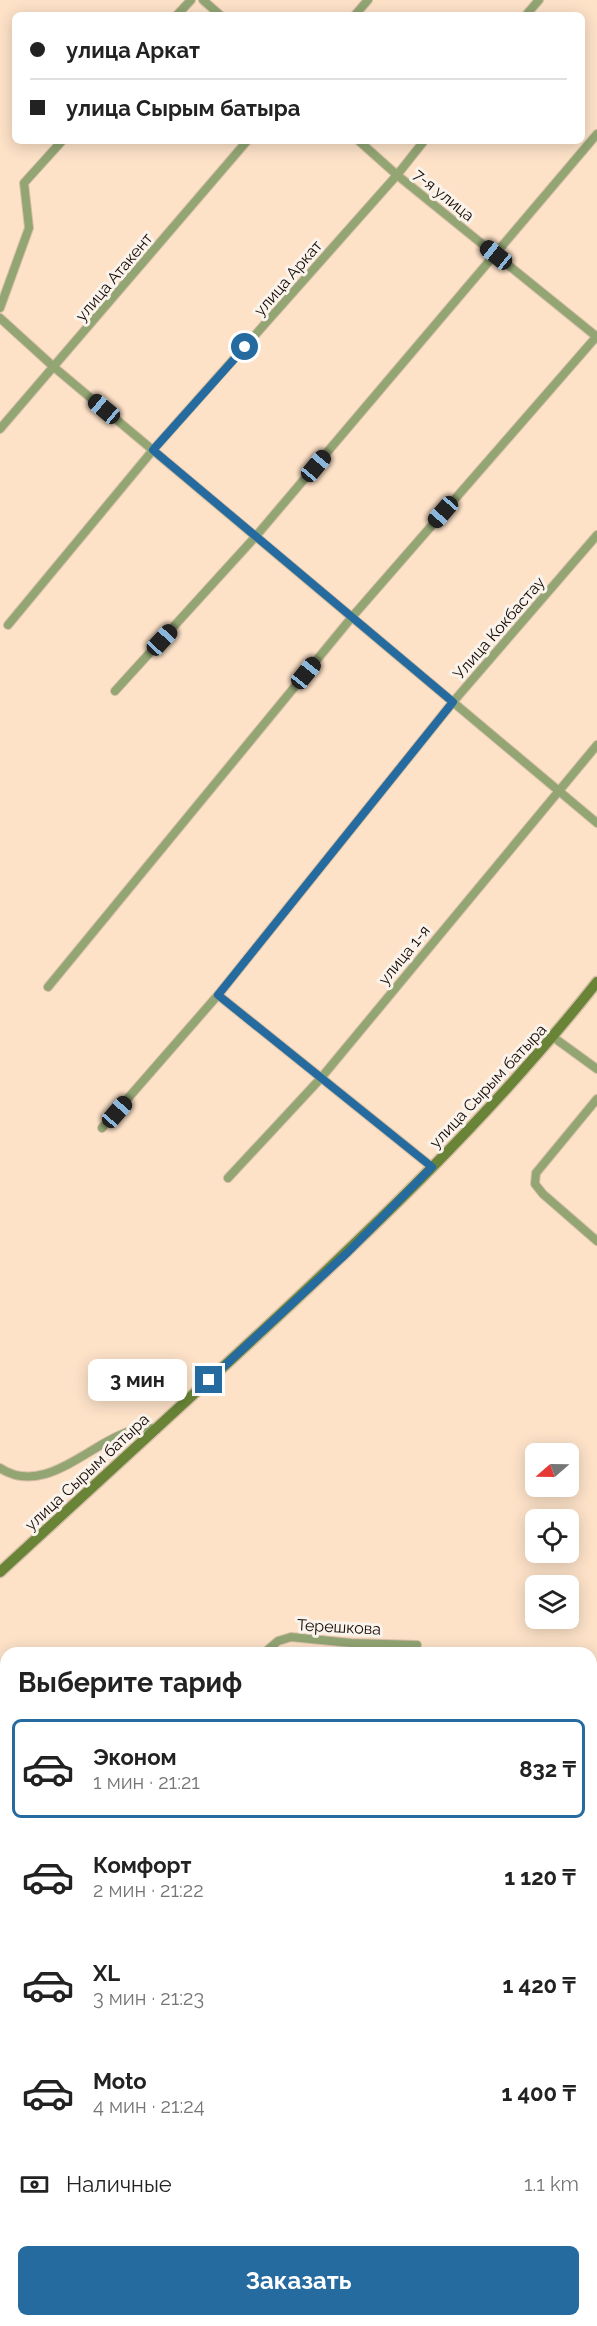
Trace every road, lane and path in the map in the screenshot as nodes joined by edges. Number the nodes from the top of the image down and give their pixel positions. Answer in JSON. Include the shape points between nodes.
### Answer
{"nodes":[{"id":1,"x":191,"y":0,"type":"edge"},
{"id":2,"x":203,"y":0,"type":"edge"},
{"id":3,"x":368,"y":0,"type":"edge"},
{"id":4,"x":539,"y":0,"type":"edge"},
{"id":5,"x":180,"y":12,"type":"edge"},
{"id":6,"x":217,"y":12,"type":"edge"},
{"id":7,"x":358,"y":12,"type":"edge"},
{"id":8,"x":529,"y":12,"type":"edge"},
{"id":9,"x":597,"y":135,"type":"edge"},
{"id":10,"x":59,"y":144,"type":"edge"},
{"id":11,"x":244,"y":144,"type":"edge"},
{"id":12,"x":362,"y":144,"type":"edge"},
{"id":13,"x":422,"y":144,"type":"edge"},
{"id":14,"x":397,"y":175,"type":"junction"},
{"id":15,"x":496,"y":255,"type":"junction"},
{"id":16,"x":0,"y":308,"type":"edge"},
{"id":17,"x":0,"y":318,"type":"edge"},
{"id":18,"x":597,"y":337,"type":"edge"},
{"id":19,"x":55,"y":368,"type":"junction"},
{"id":20,"x":0,"y":429,"type":"edge"},
{"id":21,"x":153,"y":450,"type":"junction"},
{"id":22,"x":597,"y":535,"type":"edge"},
{"id":23,"x":256,"y":536,"type":"junction"},
{"id":24,"x":352,"y":617,"type":"junction"},
{"id":25,"x":8,"y":625,"type":"dead end"},
{"id":26,"x":115,"y":691,"type":"dead end"},
{"id":27,"x":453,"y":702,"type":"junction"},
{"id":28,"x":597,"y":745,"type":"edge"},
{"id":29,"x":558,"y":790,"type":"junction"},
{"id":30,"x":597,"y":823,"type":"edge"},
{"id":31,"x":597,"y":982,"type":"edge"},
{"id":32,"x":48,"y":987,"type":"dead end"},
{"id":33,"x":218,"y":995,"type":"junction"},
{"id":34,"x":554,"y":1037,"type":"junction"},
{"id":35,"x":597,"y":1069,"type":"edge"},
{"id":36,"x":321,"y":1078,"type":"junction"},
{"id":37,"x":597,"y":1099,"type":"edge"},
{"id":38,"x":102,"y":1128,"type":"dead end"},
{"id":39,"x":432,"y":1167,"type":"junction"},
{"id":40,"x":228,"y":1178,"type":"dead end"},
{"id":41,"x":597,"y":1241,"type":"edge"},
{"id":42,"x":157,"y":1428,"type":"junction"},
{"id":43,"x":0,"y":1468,"type":"edge"},
{"id":44,"x":0,"y":1572,"type":"edge"},
{"id":45,"x":417,"y":1645,"type":"dead end"},
{"id":46,"x":271,"y":1647,"type":"edge"}],
"edges":[{"from":1,"to":5,"type":"street"},
{"from":2,"to":6,"type":"street"},
{"from":3,"to":7,"type":"street"},
{"from":4,"to":8,"type":"street"},
{"from":9,"to":15,"type":"street"},
{"from":10,"to":16,"type":"street","via":[[24,183],[29,228]]},
{"from":11,"to":19,"type":"street","name":"улица Атакент"},
{"from":12,"to":14,"type":"street","name":"7-я улица"},
{"from":13,"to":14,"type":"street","name":"улица Аркат"},
{"from":14,"to":15,"type":"street","name":"7-я улица"},
{"from":14,"to":21,"type":"street","name":"улица Аркат"},
{"from":15,"to":18,"type":"street","name":"7-я улица"},
{"from":15,"to":23,"type":"street"},
{"from":17,"to":19,"type":"street"},
{"from":18,"to":24,"type":"street"},
{"from":19,"to":20,"type":"street","name":"улица Атакент"},
{"from":19,"to":21,"type":"street"},
{"from":21,"to":23,"type":"street"},
{"from":21,"to":25,"type":"street","name":"улица Аркат"},
{"from":22,"to":27,"type":"street","name":"Улица Кокбастау"},
{"from":23,"to":24,"type":"street"},
{"from":23,"to":26,"type":"street"},
{"from":24,"to":27,"type":"street"},
{"from":24,"to":32,"type":"street"},
{"from":27,"to":29,"type":"street"},
{"from":27,"to":33,"type":"street","name":"Улица Кокбастау"},
{"from":28,"to":29,"type":"street","name":"улица 1-я"},
{"from":29,"to":30,"type":"street"},
{"from":29,"to":36,"type":"street","name":"улица 1-я"},
{"from":31,"to":34,"type":"street","name":"улица Сырым батыра"},
{"from":33,"to":36,"type":"street"},
{"from":33,"to":38,"type":"street","name":"Улица Кокбастау"},
{"from":34,"to":35,"type":"street"},
{"from":34,"to":39,"type":"street","name":"улица Сырым батыра"},
{"from":36,"to":39,"type":"street"},
{"from":36,"to":40,"type":"street","name":"улица 1-я"},
{"from":37,"to":41,"type":"street","via":[[537,1173],[534,1184]]},
{"from":39,"to":42,"type":"street","name":"улица Сырым батыра","via":[[348,1252]]},
{"from":42,"to":43,"type":"street","via":[[136,1428],[61,1467],[30,1478]]},
{"from":42,"to":44,"type":"street","name":"улица Сырым батыра"},
{"from":45,"to":46,"type":"street","name":"Терешкова","via":[[291,1637]]}]}
